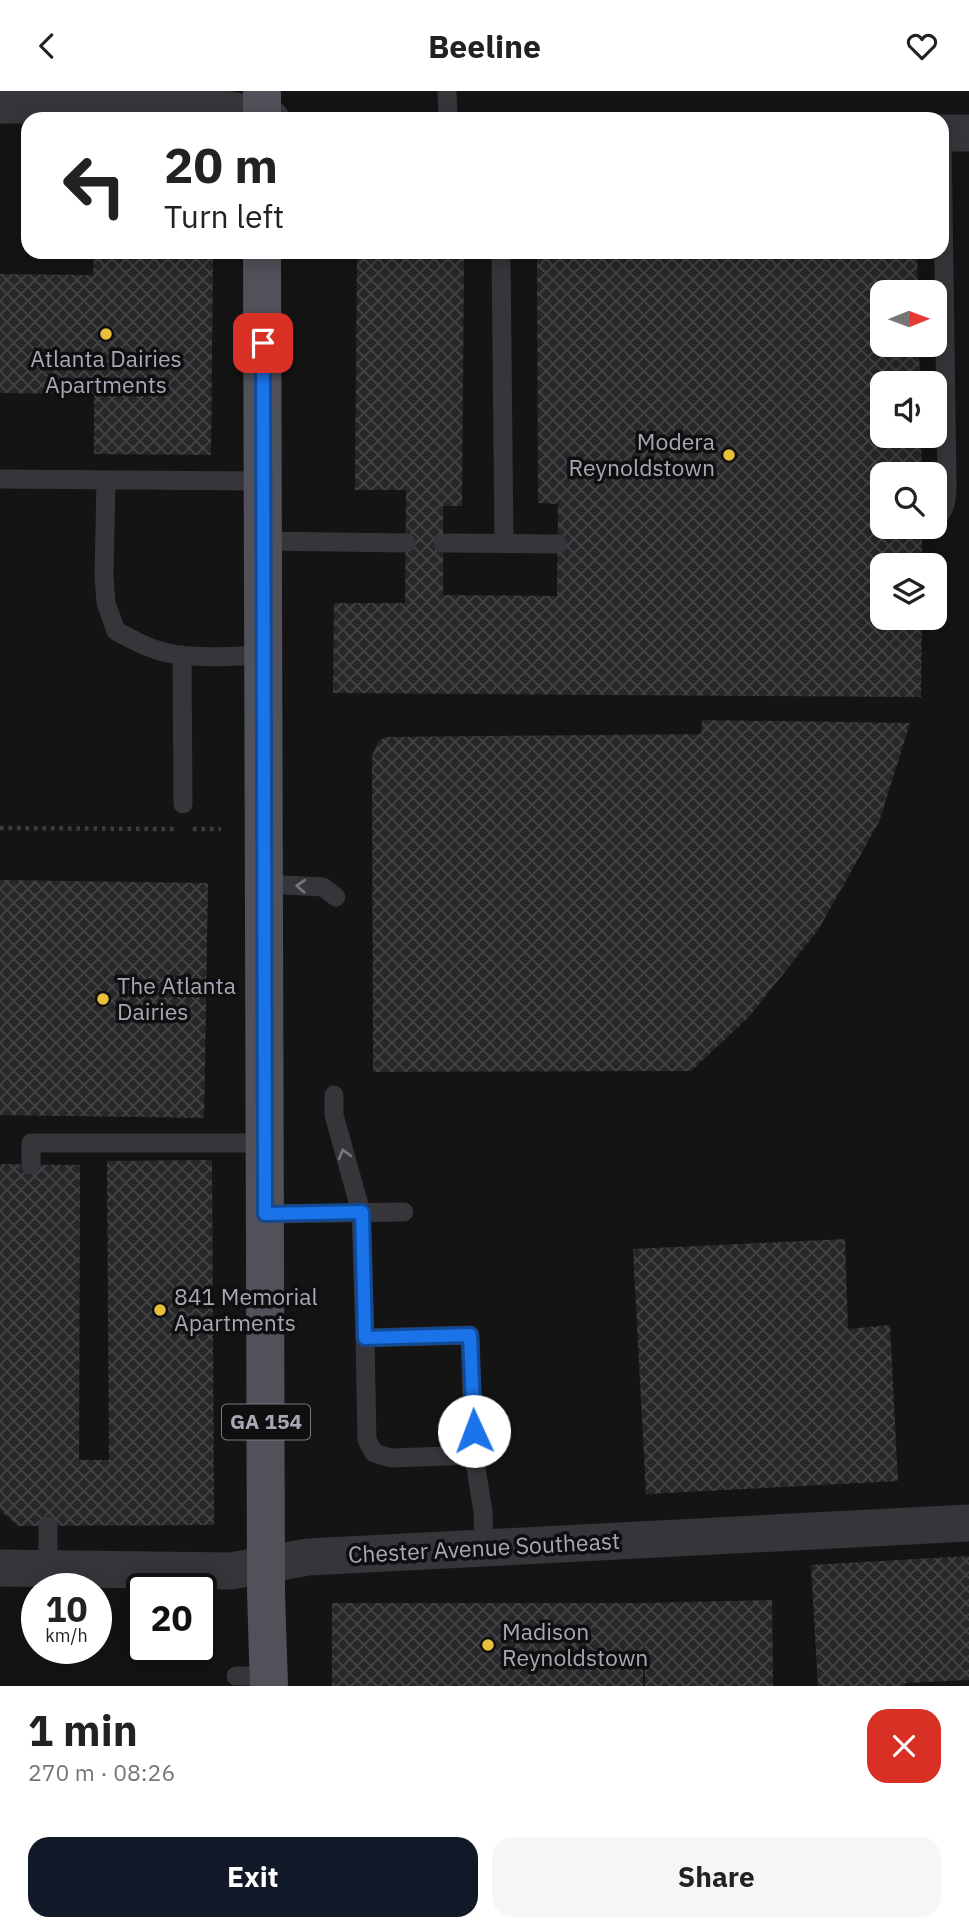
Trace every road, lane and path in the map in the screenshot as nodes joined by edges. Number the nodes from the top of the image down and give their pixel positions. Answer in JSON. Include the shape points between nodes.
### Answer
{"nodes":[{"id":1,"x":447,"y":91,"type":"edge"},
{"id":2,"x":0,"y":105,"type":"edge"},
{"id":3,"x":264,"y":112,"type":"edge"},
{"id":4,"x":448,"y":112,"type":"edge"},
{"id":5,"x":949,"y":133,"type":"edge"},
{"id":6,"x":969,"y":133,"type":"edge"},
{"id":7,"x":262,"y":259,"type":"edge"},
{"id":8,"x":501,"y":259,"type":"edge"},
{"id":9,"x":944,"y":259,"type":"edge"},
{"id":10,"x":947,"y":462,"type":"edge"},
{"id":11,"x":0,"y":479,"type":"edge"},
{"id":12,"x":106,"y":480,"type":"junction"},
{"id":13,"x":263,"y":481,"type":"junction"},
{"id":14,"x":263,"y":541,"type":"junction"},
{"id":15,"x":406,"y":543,"type":"dead end"},
{"id":16,"x":443,"y":543,"type":"dead end"},
{"id":17,"x":504,"y":544,"type":"junction"},
{"id":18,"x":558,"y":544,"type":"dead end"},
{"id":19,"x":182,"y":655,"type":"junction"},
{"id":20,"x":263,"y":655,"type":"junction"},
{"id":21,"x":183,"y":804,"type":"dead end"},
{"id":22,"x":0,"y":828,"type":"edge"},
{"id":23,"x":179,"y":829,"type":"dead end"},
{"id":24,"x":193,"y":829,"type":"dead end"},
{"id":25,"x":220,"y":829,"type":"dead end"},
{"id":26,"x":264,"y":884,"type":"junction"},
{"id":27,"x":336,"y":897,"type":"dead end"},
{"id":28,"x":334,"y":1095,"type":"dead end"},
{"id":29,"x":265,"y":1143,"type":"junction"},
{"id":30,"x":31,"y":1164,"type":"dead end"},
{"id":31,"x":362,"y":1212,"type":"junction"},
{"id":32,"x":404,"y":1212,"type":"dead end"},
{"id":33,"x":265,"y":1214,"type":"junction"},
{"id":34,"x":365,"y":1338,"type":"junction"},
{"id":35,"x":474,"y":1455,"type":"junction"},
{"id":36,"x":969,"y":1523,"type":"edge"},
{"id":37,"x":48,"y":1526,"type":"dead end"},
{"id":38,"x":484,"y":1548,"type":"junction"},
{"id":39,"x":266,"y":1565,"type":"junction"},
{"id":40,"x":0,"y":1568,"type":"edge"},
{"id":41,"x":48,"y":1568,"type":"junction"},
{"id":42,"x":258,"y":1679,"type":"edge"}],
"edges":[{"from":1,"to":4,"type":"lane"},
{"from":2,"to":3,"type":"street","via":[[212,106]]},
{"from":5,"to":6,"type":"street"},
{"from":7,"to":13,"type":"main road","number":"GA 154"},
{"from":8,"to":17,"type":"lane"},
{"from":9,"to":10,"type":"lane"},
{"from":11,"to":12,"type":"lane"},
{"from":12,"to":13,"type":"lane"},
{"from":12,"to":19,"type":"lane","via":[[105,590],[116,631],[141,644]]},
{"from":13,"to":14,"type":"main road","number":"GA 154"},
{"from":14,"to":15,"type":"lane"},
{"from":14,"to":20,"type":"main road","number":"GA 154"},
{"from":16,"to":17,"type":"lane"},
{"from":17,"to":18,"type":"lane"},
{"from":19,"to":20,"type":"lane"},
{"from":19,"to":21,"type":"lane"},
{"from":20,"to":26,"type":"main road","number":"GA 154"},
{"from":22,"to":23,"type":"path"},
{"from":24,"to":25,"type":"path"},
{"from":27,"to":26,"type":"lane","one_way":true,"via":[[323,887]]},
{"from":26,"to":29,"type":"main road","number":"GA 154"},
{"from":31,"to":28,"type":"lane","one_way":true,"via":[[334,1115]]},
{"from":29,"to":30,"type":"lane","via":[[31,1143]]},
{"from":29,"to":33,"type":"main road","number":"GA 154"},
{"from":31,"to":32,"type":"lane"},
{"from":31,"to":33,"type":"lane"},
{"from":31,"to":34,"type":"lane"},
{"from":33,"to":39,"type":"main road","number":"GA 154"},
{"from":34,"to":35,"type":"lane","via":[[367,1440],[374,1453],[391,1458]]},
{"from":34,"to":35,"type":"lane","via":[[470,1335]]},
{"from":35,"to":38,"type":"lane"},
{"from":36,"to":38,"type":"street","name":"Chester Avenue Southeast"},
{"from":37,"to":41,"type":"lane"},
{"from":38,"to":39,"type":"street","name":"Chester Avenue Southeast","via":[[301,1558]]},
{"from":39,"to":41,"type":"street","name":"Chester Avenue Southeast","via":[[231,1571]]},
{"from":39,"to":42,"type":"main road","number":"GA 154"},
{"from":40,"to":41,"type":"street","name":"Chester Avenue Southeast"}]}
